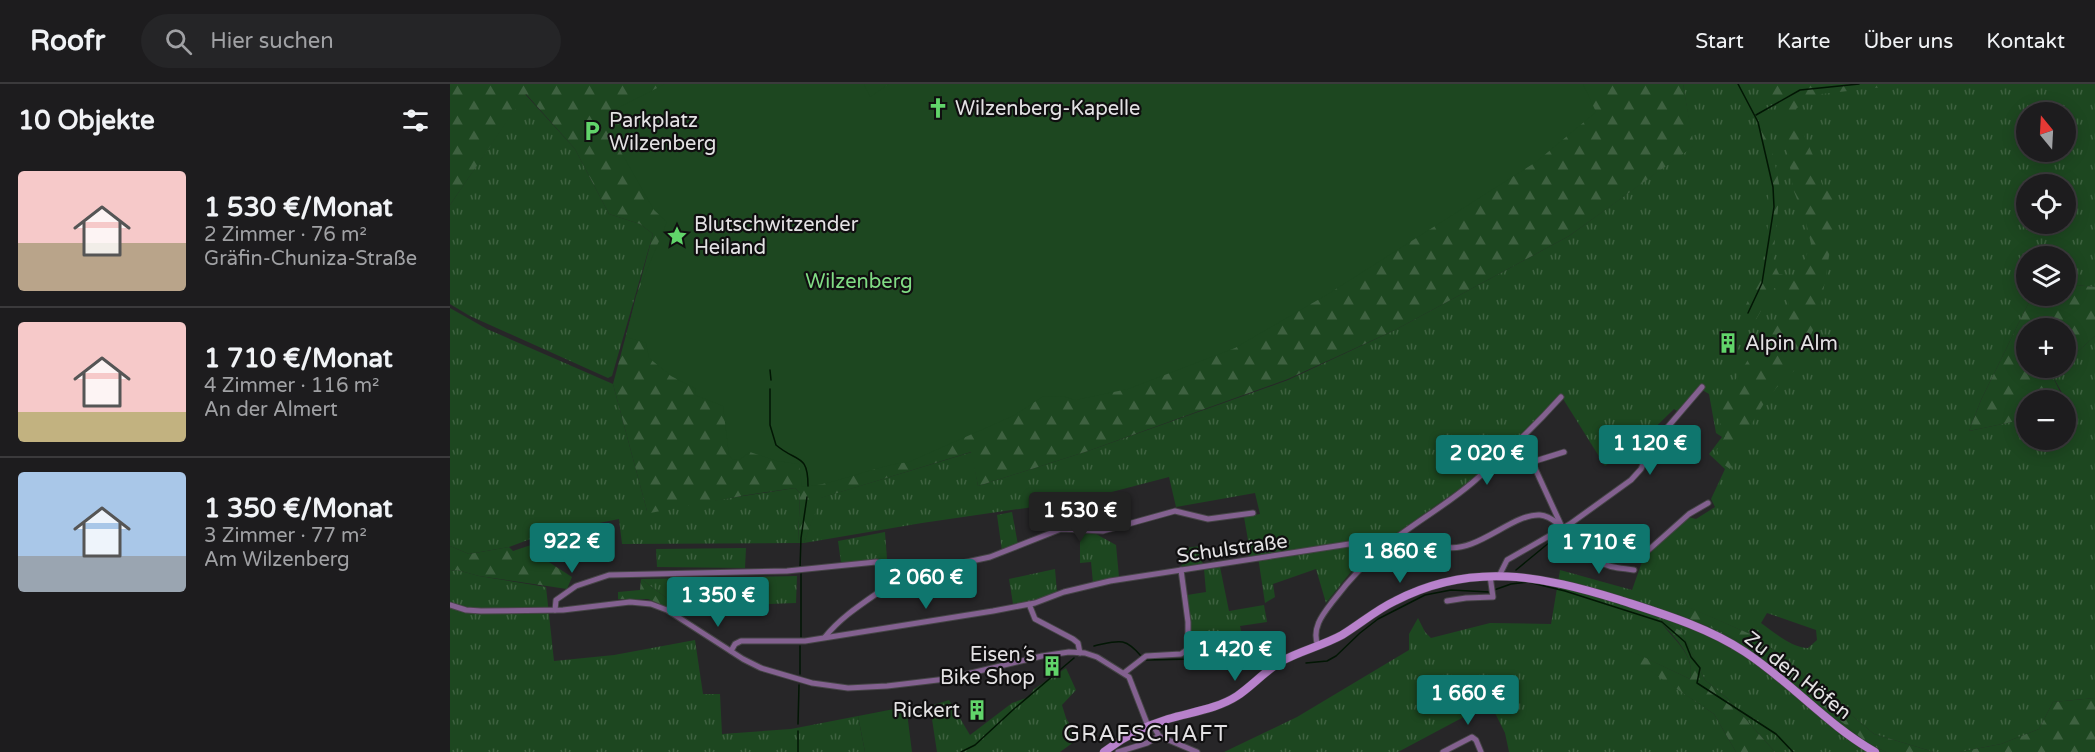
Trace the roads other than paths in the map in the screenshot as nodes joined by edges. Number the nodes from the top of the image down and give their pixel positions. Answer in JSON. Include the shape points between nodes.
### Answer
{"nodes":[{"id":1,"x":1702,"y":387,"type":"dead end"},
{"id":2,"x":1561,"y":397,"type":"dead end"},
{"id":3,"x":1522,"y":440,"type":"junction"},
{"id":4,"x":1564,"y":452,"type":"dead end"},
{"id":5,"x":1532,"y":462,"type":"junction"},
{"id":6,"x":1708,"y":503,"type":"dead end"},
{"id":7,"x":1253,"y":513,"type":"dead end"},
{"id":8,"x":1562,"y":529,"type":"junction"},
{"id":9,"x":1387,"y":545,"type":"junction"},
{"id":10,"x":1579,"y":546,"type":"junction"},
{"id":11,"x":1445,"y":547,"type":"dead end"},
{"id":12,"x":910,"y":568,"type":"junction"},
{"id":13,"x":1181,"y":570,"type":"junction"},
{"id":14,"x":1634,"y":570,"type":"dead end"},
{"id":15,"x":1495,"y":576,"type":"junction"},
{"id":16,"x":1447,"y":601,"type":"dead end"},
{"id":17,"x":1029,"y":604,"type":"junction"},
{"id":18,"x":450,"y":605,"type":"edge"},
{"id":19,"x":555,"y":610,"type":"junction"},
{"id":20,"x":825,"y":637,"type":"junction"},
{"id":21,"x":1318,"y":646,"type":"junction"},
{"id":22,"x":731,"y":651,"type":"junction"},
{"id":23,"x":1080,"y":652,"type":"junction"},
{"id":24,"x":1124,"y":673,"type":"junction"},
{"id":25,"x":1150,"y":725,"type":"junction"},
{"id":26,"x":1159,"y":736,"type":"junction"},
{"id":27,"x":1104,"y":752,"type":"edge"},
{"id":28,"x":1118,"y":752,"type":"edge"},
{"id":29,"x":1197,"y":752,"type":"edge"},
{"id":30,"x":1443,"y":752,"type":"edge"},
{"id":31,"x":1481,"y":752,"type":"edge"},
{"id":32,"x":1875,"y":752,"type":"edge"}],
"edges":[{"from":1,"to":8,"type":"street","via":[[1654,443],[1638,472]]},
{"from":2,"to":3,"type":"street"},
{"from":3,"to":5,"type":"street"},
{"from":3,"to":9,"type":"street","via":[[1451,501]]},
{"from":4,"to":5,"type":"street"},
{"from":5,"to":8,"type":"street"},
{"from":6,"to":10,"type":"street","via":[[1689,514],[1643,555],[1618,549],[1596,536]]},
{"from":7,"to":12,"type":"street","via":[[1205,519],[1175,512],[1100,531],[1061,529],[973,562]]},
{"from":8,"to":10,"type":"street"},
{"from":8,"to":11,"type":"street","via":[[1549,517],[1534,516],[1466,546]]},
{"from":8,"to":15,"type":"street","via":[[1507,560]]},
{"from":9,"to":13,"type":"street","name":"Schulstraße","via":[[1375,540]]},
{"from":9,"to":21,"type":"street","via":[[1352,577],[1322,616],[1316,632]]},
{"from":10,"to":14,"type":"street","via":[[1604,564]]},
{"from":12,"to":19,"type":"street","via":[[876,562],[796,571],[605,576],[573,587],[557,598]]},
{"from":12,"to":20,"type":"street"},
{"from":13,"to":17,"type":"street","name":"Schulstraße","via":[[1110,581]]},
{"from":13,"to":24,"type":"street","via":[[1188,649],[1182,654],[1142,658]]},
{"from":15,"to":16,"type":"street","via":[[1493,597]]},
{"from":15,"to":21,"type":"street","name":"Zu den Höfen","via":[[1451,581],[1417,591]]},
{"from":15,"to":32,"type":"street","name":"Zu den Höfen","via":[[1539,578],[1576,586],[1702,629],[1753,658],[1832,723]]},
{"from":17,"to":20,"type":"street","name":"Schulstraße"},
{"from":17,"to":23,"type":"street","via":[[1035,619],[1073,639]]},
{"from":18,"to":19,"type":"street","via":[[490,611]]},
{"from":19,"to":22,"type":"street","via":[[630,602],[651,604]]},
{"from":20,"to":22,"type":"street","name":"Schulstraße","via":[[741,641]]},
{"from":21,"to":25,"type":"street","name":"Zu den Höfen","via":[[1278,664],[1228,701]]},
{"from":22,"to":23,"type":"street","via":[[777,673],[849,688],[946,679],[1041,656]]},
{"from":23,"to":24,"type":"street"},
{"from":24,"to":25,"type":"street","via":[[1132,682]]},
{"from":25,"to":26,"type":"street"},
{"from":25,"to":27,"type":"street","name":"Zu den Höfen"},
{"from":26,"to":28,"type":"street"},
{"from":26,"to":29,"type":"street"},
{"from":30,"to":31,"type":"street","via":[[1472,737]]}]}
